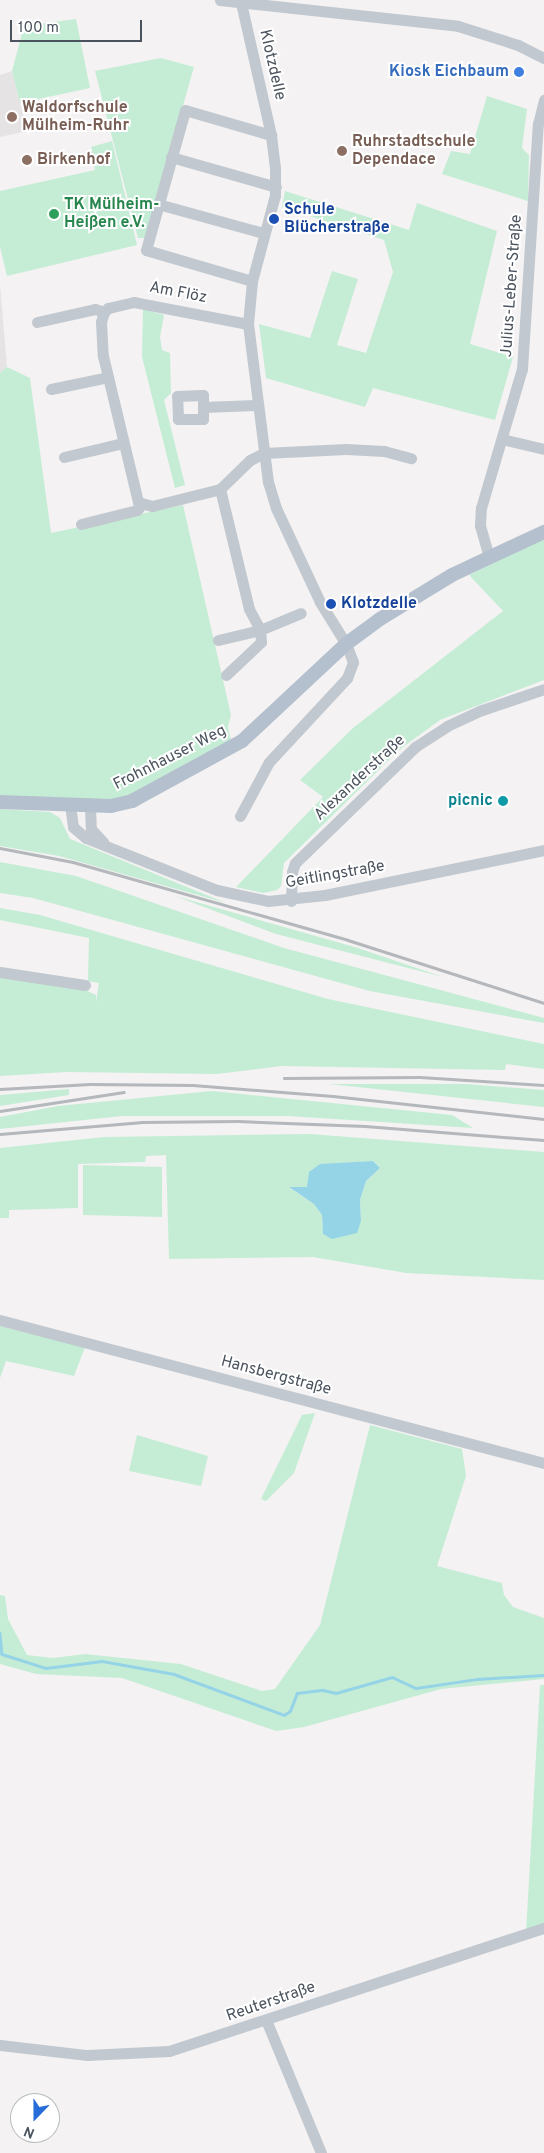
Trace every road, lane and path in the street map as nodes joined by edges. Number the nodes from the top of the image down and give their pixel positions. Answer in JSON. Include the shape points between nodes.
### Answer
{"nodes":[{"id":1,"x":220,"y":0,"type":"edge"},
{"id":2,"x":241,"y":2,"type":"junction"},
{"id":3,"x":544,"y":58,"type":"edge"},
{"id":4,"x":544,"y":100,"type":"edge"},
{"id":5,"x":271,"y":135,"type":"junction"},
{"id":6,"x":171,"y":156,"type":"junction"},
{"id":7,"x":540,"y":156,"type":"edge"},
{"id":8,"x":276,"y":187,"type":"junction"},
{"id":9,"x":158,"y":204,"type":"junction"},
{"id":10,"x":263,"y":233,"type":"junction"},
{"id":11,"x":252,"y":281,"type":"junction"},
{"id":12,"x":104,"y":312,"type":"junction"},
{"id":13,"x":37,"y":322,"type":"dead end"},
{"id":14,"x":248,"y":324,"type":"junction"},
{"id":15,"x":108,"y":376,"type":"junction"},
{"id":16,"x":51,"y":389,"type":"dead end"},
{"id":17,"x":257,"y":405,"type":"junction"},
{"id":18,"x":203,"y":407,"type":"dead end"},
{"id":19,"x":502,"y":439,"type":"junction"},
{"id":20,"x":123,"y":443,"type":"junction"},
{"id":21,"x":544,"y":449,"type":"edge"},
{"id":22,"x":264,"y":453,"type":"junction"},
{"id":23,"x":64,"y":457,"type":"dead end"},
{"id":24,"x":411,"y":458,"type":"dead end"},
{"id":25,"x":220,"y":490,"type":"junction"},
{"id":26,"x":142,"y":504,"type":"junction"},
{"id":27,"x":81,"y":524,"type":"dead end"},
{"id":28,"x":544,"y":532,"type":"edge"},
{"id":29,"x":489,"y":557,"type":"junction"},
{"id":30,"x":301,"y":613,"type":"dead end"},
{"id":31,"x":260,"y":630,"type":"junction"},
{"id":32,"x":218,"y":640,"type":"dead end"},
{"id":33,"x":346,"y":644,"type":"junction"},
{"id":34,"x":226,"y":675,"type":"dead end"},
{"id":35,"x":544,"y":690,"type":"edge"},
{"id":36,"x":0,"y":802,"type":"edge"},
{"id":37,"x":70,"y":805,"type":"junction"},
{"id":38,"x":90,"y":806,"type":"junction"},
{"id":39,"x":240,"y":816,"type":"dead end"},
{"id":40,"x":109,"y":846,"type":"junction"},
{"id":41,"x":544,"y":850,"type":"edge"},
{"id":42,"x":291,"y":901,"type":"junction"},
{"id":43,"x":0,"y":972,"type":"edge"},
{"id":44,"x":85,"y":985,"type":"dead end"},
{"id":45,"x":0,"y":1320,"type":"edge"},
{"id":46,"x":544,"y":1463,"type":"edge"},
{"id":47,"x":544,"y":1928,"type":"edge"},
{"id":48,"x":266,"y":2020,"type":"junction"},
{"id":49,"x":0,"y":2045,"type":"edge"},
{"id":50,"x":321,"y":2153,"type":"edge"}],
"edges":[{"from":1,"to":2,"type":"street"},
{"from":2,"to":3,"type":"street","via":[[458,26],[518,45]]},
{"from":2,"to":5,"type":"street","name":"Klotzdelle"},
{"from":4,"to":7,"type":"street","name":"Julius-Leber-Straße","via":[[538,124]]},
{"from":5,"to":6,"type":"street","via":[[185,110]]},
{"from":5,"to":8,"type":"street","name":"Klotzdelle"},
{"from":6,"to":8,"type":"street"},
{"from":6,"to":9,"type":"street"},
{"from":7,"to":19,"type":"street","name":"Julius-Leber-Straße","via":[[526,346]]},
{"from":8,"to":10,"type":"street","name":"Klotzdelle"},
{"from":9,"to":10,"type":"street"},
{"from":9,"to":11,"type":"street","via":[[146,250]]},
{"from":10,"to":11,"type":"street","name":"Klotzdelle"},
{"from":11,"to":14,"type":"street","name":"Klotzdelle"},
{"from":12,"to":13,"type":"street","name":"Am Flöz","via":[[95,309]]},
{"from":12,"to":14,"type":"street","name":"Am Flöz","via":[[108,308],[134,302]]},
{"from":12,"to":15,"type":"street","via":[[101,322]]},
{"from":14,"to":17,"type":"street","name":"Klotzdelle"},
{"from":15,"to":16,"type":"street"},
{"from":15,"to":20,"type":"street"},
{"from":17,"to":18,"type":"street"},
{"from":17,"to":22,"type":"street","name":"Klotzdelle"},
{"from":19,"to":21,"type":"street"},
{"from":19,"to":29,"type":"street","name":"Julius-Leber-Straße","via":[[481,508],[480,525]]},
{"from":20,"to":23,"type":"street"},
{"from":20,"to":26,"type":"street","via":[[136,496]]},
{"from":22,"to":24,"type":"street","via":[[346,449],[384,451]]},
{"from":22,"to":25,"type":"street","via":[[250,460]]},
{"from":22,"to":33,"type":"street","name":"Klotzdelle","via":[[276,508],[320,602]]},
{"from":25,"to":26,"type":"street","via":[[152,506]]},
{"from":25,"to":31,"type":"street","via":[[248,609]]},
{"from":26,"to":27,"type":"street","via":[[137,510]]},
{"from":28,"to":29,"type":"main road","name":"Frohnhauser Weg"},
{"from":29,"to":33,"type":"main road","name":"Frohnhauser Weg","via":[[443,580]]},
{"from":30,"to":31,"type":"street"},
{"from":31,"to":32,"type":"street"},
{"from":31,"to":34,"type":"street","via":[[261,642]]},
{"from":33,"to":38,"type":"main road","name":"Frohnhauser Weg","via":[[276,711],[227,752],[132,801]]},
{"from":33,"to":39,"type":"street","via":[[352,670],[268,762]]},
{"from":35,"to":42,"type":"street","name":"Alexanderstraße","via":[[482,710],[447,726],[415,747],[295,863]]},
{"from":36,"to":37,"type":"main road","name":"Frohnhauser Weg"},
{"from":37,"to":38,"type":"main road","name":"Frohnhauser Weg"},
{"from":37,"to":40,"type":"street","name":"Geitlingstraße","via":[[70,818],[77,833]]},
{"from":38,"to":40,"type":"street","name":"Geitlingstraße","via":[[91,829]]},
{"from":40,"to":42,"type":"street","name":"Geitlingstraße","via":[[237,896]]},
{"from":41,"to":42,"type":"street","name":"Geitlingstraße"},
{"from":43,"to":44,"type":"street"},
{"from":45,"to":46,"type":"street","name":"Hansbergstraße"},
{"from":47,"to":48,"type":"street","name":"Reuterstraße"},
{"from":48,"to":49,"type":"street","name":"Reuterstraße","via":[[202,2043],[146,2054],[87,2055]]},
{"from":48,"to":50,"type":"street"}]}
